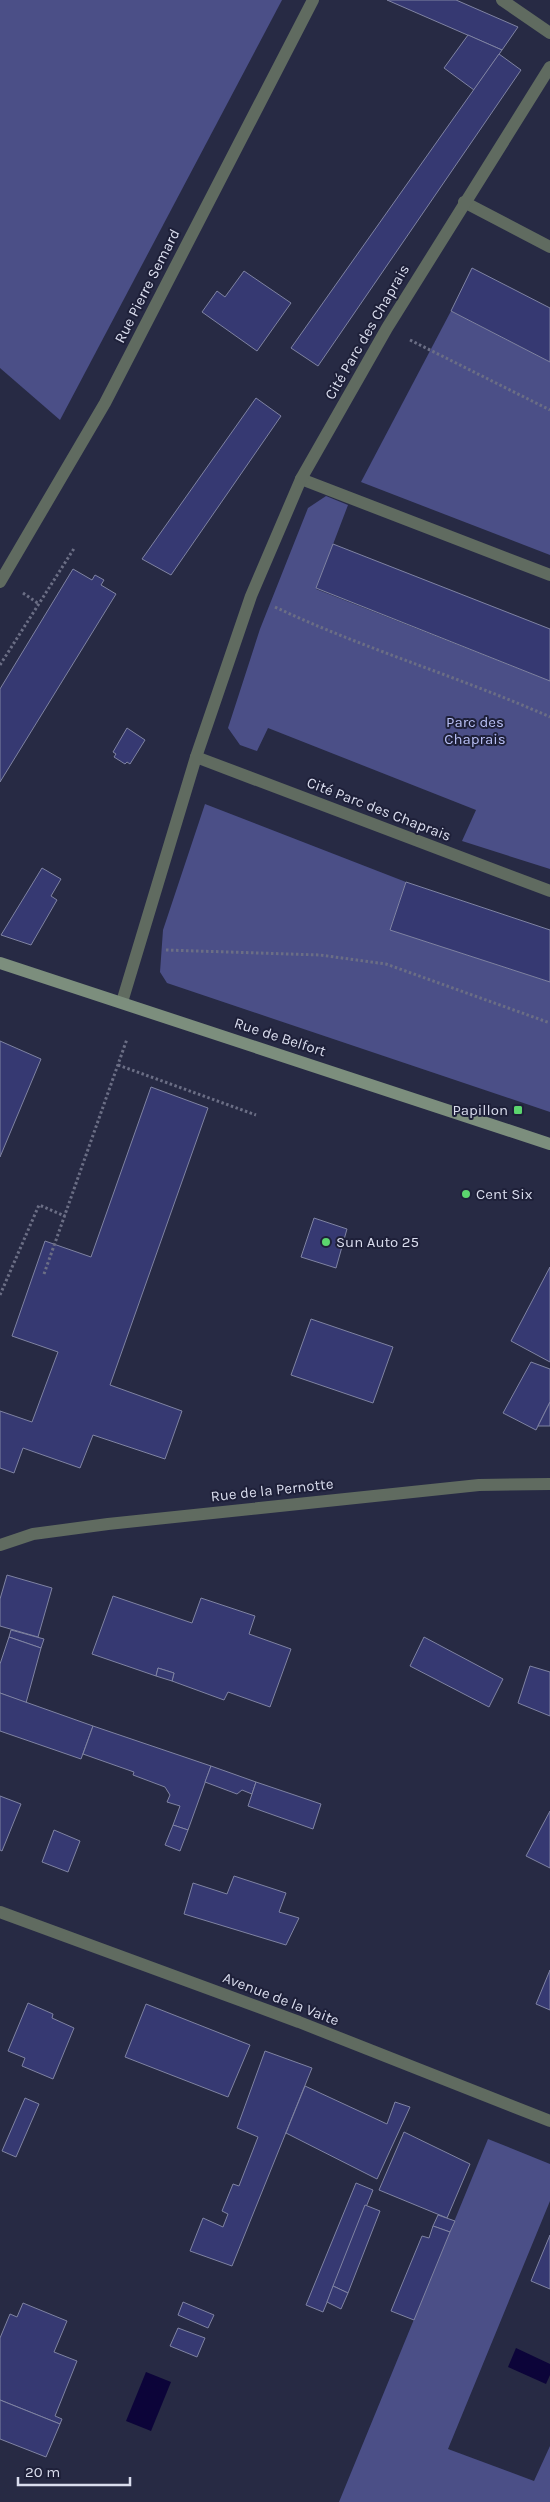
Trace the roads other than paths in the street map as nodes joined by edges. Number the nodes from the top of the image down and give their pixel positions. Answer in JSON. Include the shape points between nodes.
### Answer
{"nodes":[{"id":1,"x":313,"y":0,"type":"edge"},
{"id":2,"x":502,"y":0,"type":"edge"},
{"id":3,"x":550,"y":32,"type":"edge"},
{"id":4,"x":550,"y":67,"type":"edge"},
{"id":5,"x":464,"y":202,"type":"junction"},
{"id":6,"x":550,"y":247,"type":"edge"},
{"id":7,"x":301,"y":479,"type":"junction"},
{"id":8,"x":550,"y":575,"type":"edge"},
{"id":9,"x":0,"y":582,"type":"edge"},
{"id":10,"x":196,"y":757,"type":"junction"},
{"id":11,"x":550,"y":891,"type":"edge"},
{"id":12,"x":0,"y":963,"type":"edge"},
{"id":13,"x":122,"y":1002,"type":"junction"},
{"id":14,"x":550,"y":1144,"type":"edge"},
{"id":15,"x":550,"y":1484,"type":"edge"},
{"id":16,"x":0,"y":1545,"type":"edge"},
{"id":17,"x":0,"y":1912,"type":"edge"},
{"id":18,"x":550,"y":2121,"type":"edge"}],
"edges":[{"from":1,"to":9,"type":"street","name":"Rue Pierre Semard","via":[[105,403]]},
{"from":2,"to":3,"type":"street"},
{"from":4,"to":5,"type":"street","name":"Cité Parc des Chaprais"},
{"from":5,"to":6,"type":"street"},
{"from":5,"to":7,"type":"street","name":"Cité Parc des Chaprais"},
{"from":7,"to":8,"type":"street"},
{"from":7,"to":10,"type":"street","name":"Cité Parc des Chaprais","via":[[251,596]]},
{"from":10,"to":11,"type":"street","name":"Cité Parc des Chaprais"},
{"from":10,"to":13,"type":"street","name":"Cité Parc des Chaprais"},
{"from":12,"to":13,"type":"main road","name":"Rue de Belfort"},
{"from":13,"to":14,"type":"main road","name":"Rue de Belfort"},
{"from":15,"to":16,"type":"street","name":"Rue de la Pernotte","via":[[479,1485],[90,1526],[33,1534]]},
{"from":17,"to":18,"type":"street","name":"Avenue de la Vaite","via":[[299,2022]]}]}
